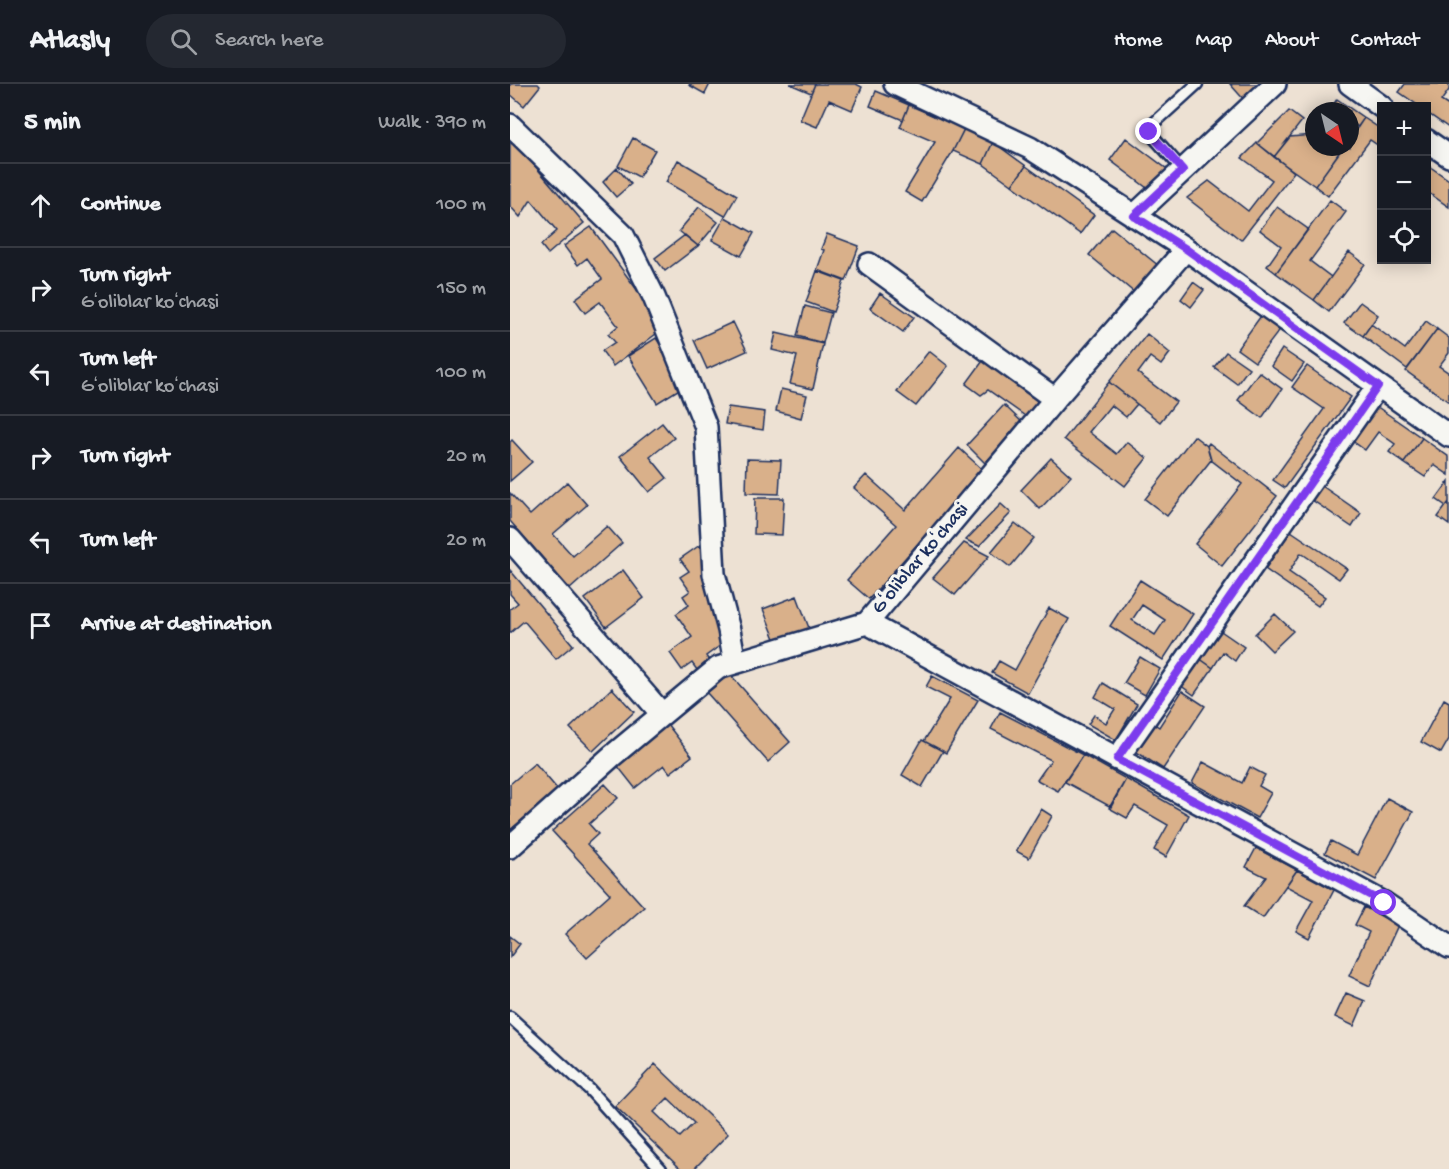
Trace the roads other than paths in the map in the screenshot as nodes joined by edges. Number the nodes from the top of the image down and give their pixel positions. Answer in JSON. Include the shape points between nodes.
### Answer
{"nodes":[{"id":1,"x":895,"y":84,"type":"edge"},
{"id":2,"x":1197,"y":84,"type":"edge"},
{"id":3,"x":1275,"y":84,"type":"edge"},
{"id":4,"x":1350,"y":84,"type":"edge"},
{"id":5,"x":1377,"y":103,"type":"edge"},
{"id":6,"x":510,"y":125,"type":"edge"},
{"id":7,"x":1431,"y":143,"type":"edge"},
{"id":8,"x":1449,"y":156,"type":"edge"},
{"id":9,"x":1183,"y":170,"type":"junction"},
{"id":10,"x":1134,"y":216,"type":"junction"},
{"id":11,"x":1186,"y":249,"type":"junction"},
{"id":12,"x":869,"y":264,"type":"dead end"},
{"id":13,"x":1378,"y":386,"type":"junction"},
{"id":14,"x":1055,"y":399,"type":"junction"},
{"id":15,"x":1449,"y":436,"type":"edge"},
{"id":16,"x":510,"y":539,"type":"edge"},
{"id":17,"x":867,"y":623,"type":"junction"},
{"id":18,"x":735,"y":663,"type":"junction"},
{"id":19,"x":662,"y":714,"type":"junction"},
{"id":20,"x":1117,"y":759,"type":"junction"},
{"id":21,"x":510,"y":847,"type":"edge"},
{"id":22,"x":1449,"y":947,"type":"edge"},
{"id":23,"x":510,"y":1017,"type":"edge"},
{"id":24,"x":661,"y":1169,"type":"edge"}],
"edges":[{"from":1,"to":10,"type":"street","via":[[1030,148]]},
{"from":2,"to":9,"type":"lane","via":[[1149,132]]},
{"from":3,"to":9,"type":"street"},
{"from":4,"to":5,"type":"street"},
{"from":6,"to":18,"type":"street","via":[[623,235],[654,297],[706,427],[714,574]]},
{"from":7,"to":8,"type":"street"},
{"from":9,"to":10,"type":"street"},
{"from":10,"to":11,"type":"street"},
{"from":11,"to":13,"type":"street"},
{"from":11,"to":14,"type":"street","name":"Gʻoliblar koʻchasi"},
{"from":12,"to":14,"type":"street"},
{"from":13,"to":15,"type":"street"},
{"from":13,"to":20,"type":"street"},
{"from":14,"to":17,"type":"street","name":"Gʻoliblar koʻchasi"},
{"from":16,"to":19,"type":"street"},
{"from":17,"to":18,"type":"street","name":"Gʻoliblar koʻchasi"},
{"from":17,"to":20,"type":"street"},
{"from":18,"to":19,"type":"street","name":"Gʻoliblar koʻchasi","via":[[718,668]]},
{"from":19,"to":21,"type":"street","name":"Gʻoliblar koʻchasi"},
{"from":20,"to":22,"type":"street","via":[[1384,903]]},
{"from":23,"to":24,"type":"lane","via":[[589,1089]]}]}
